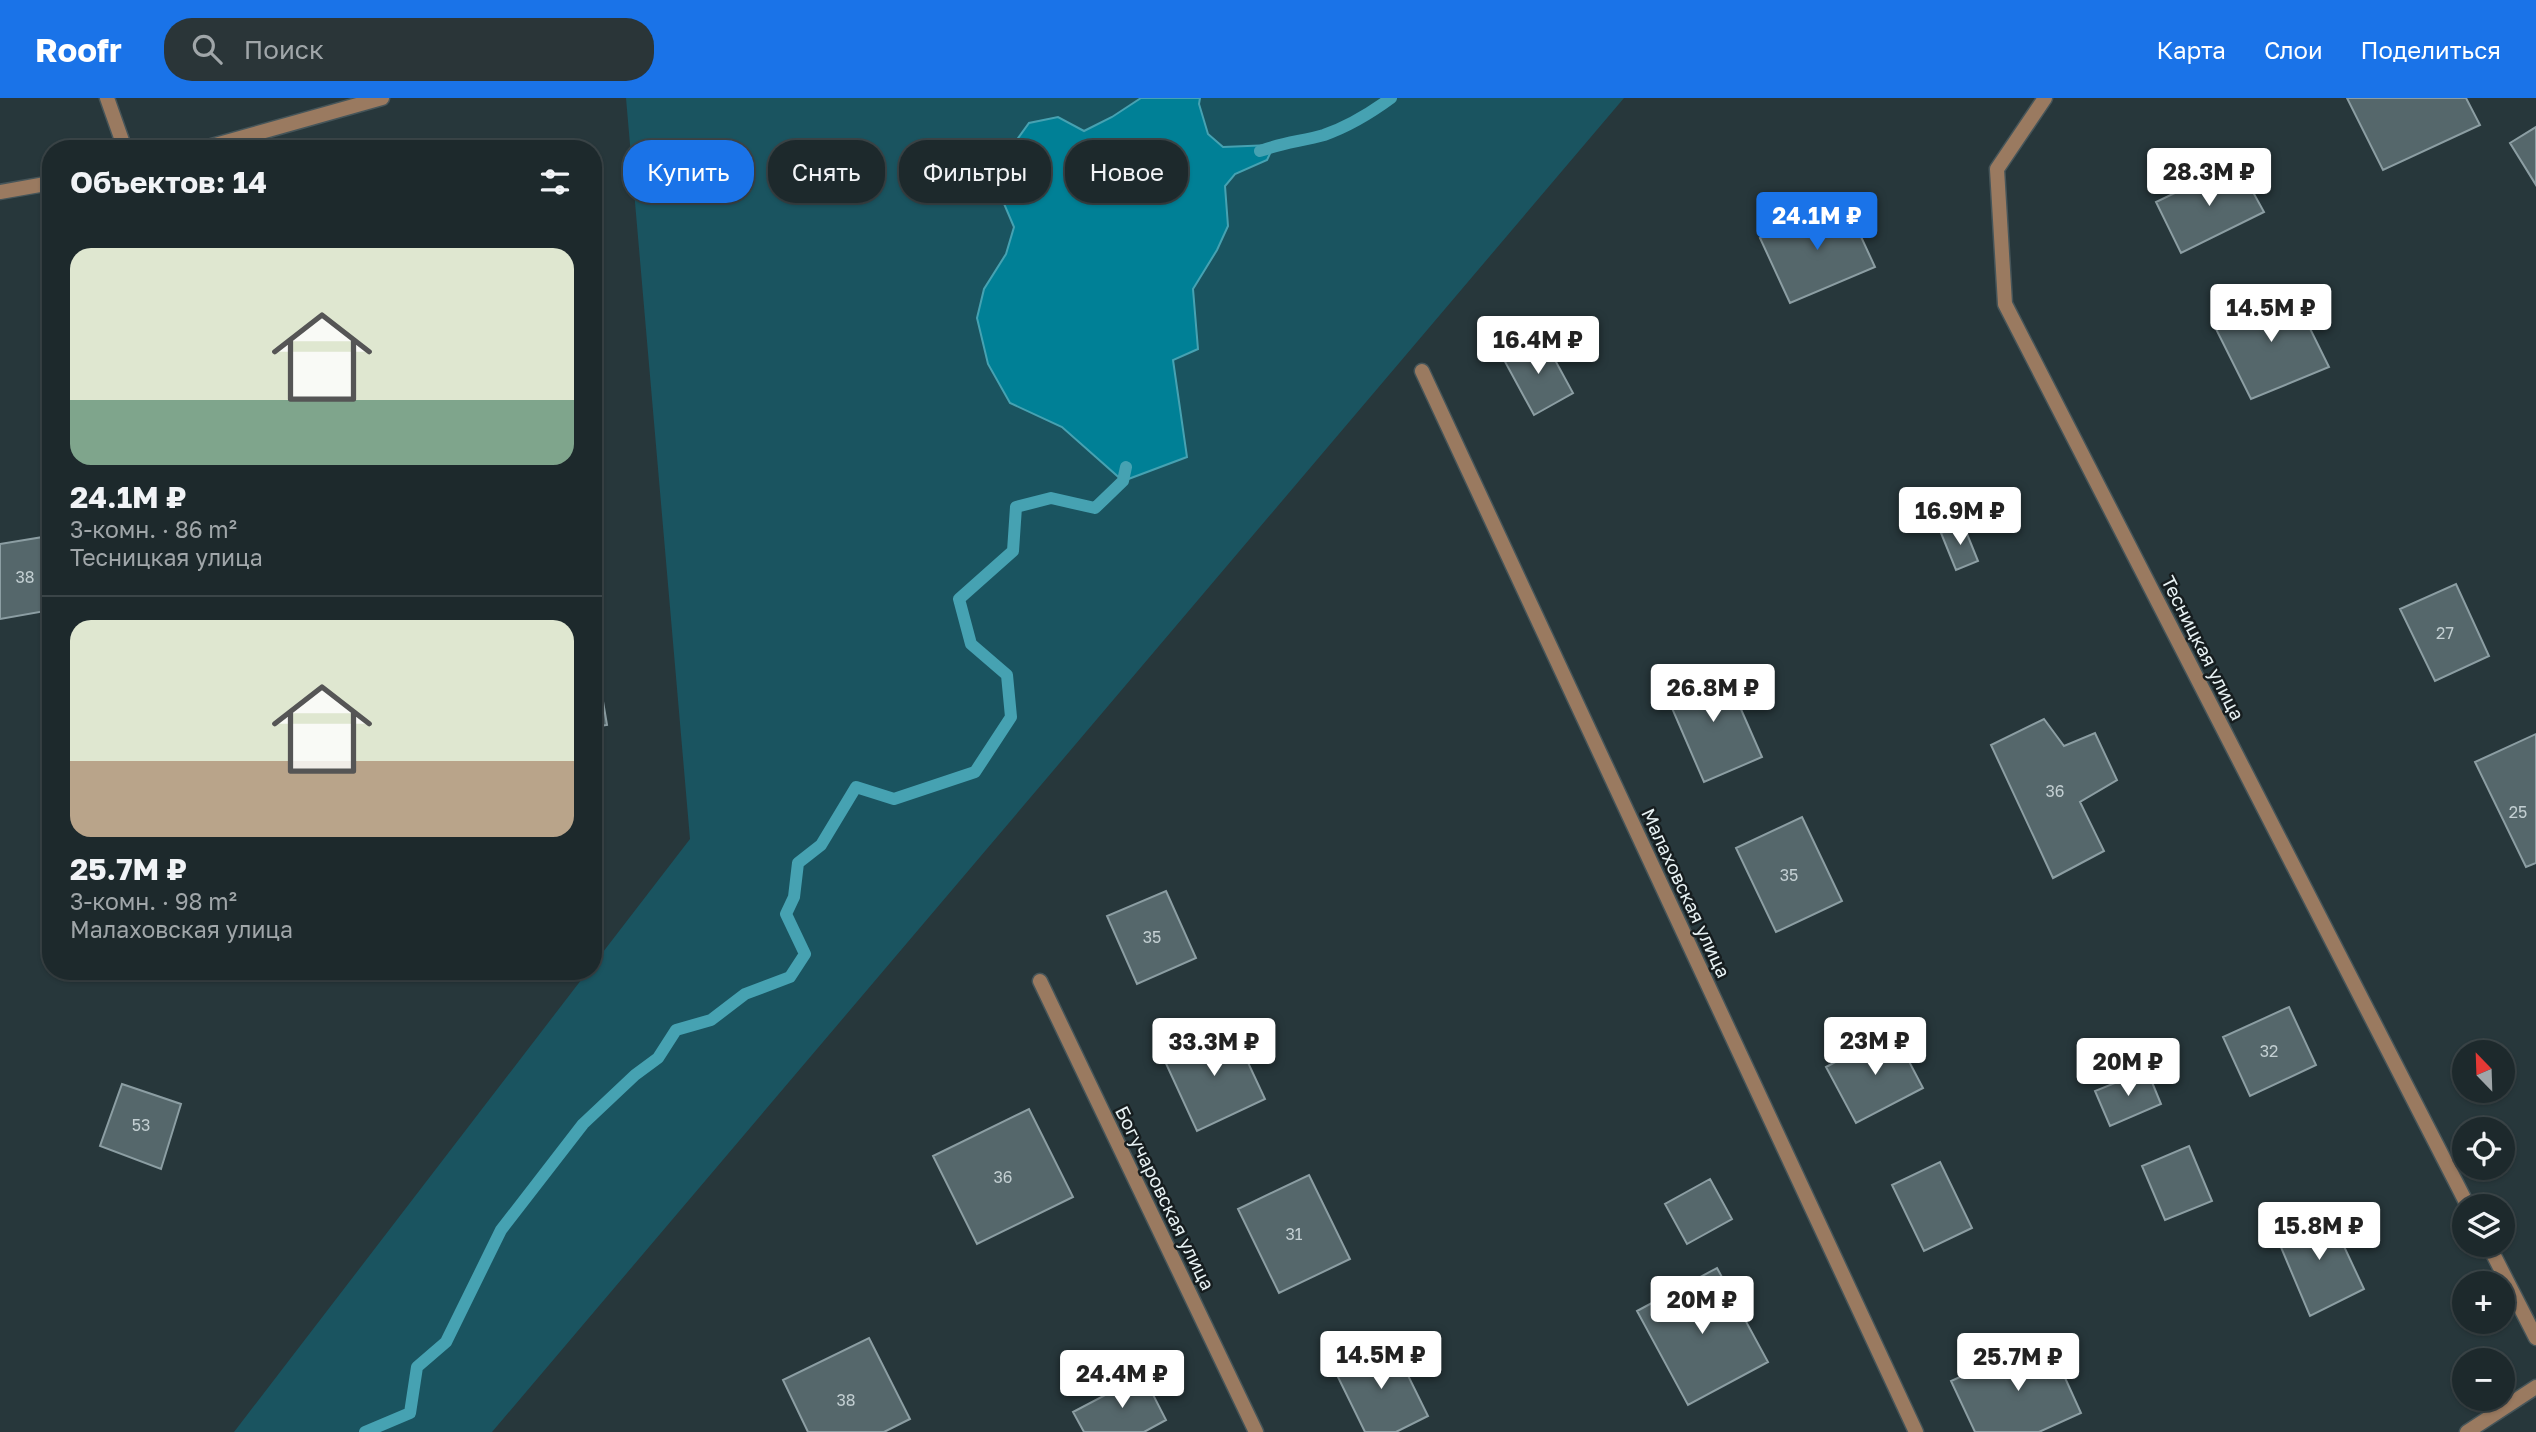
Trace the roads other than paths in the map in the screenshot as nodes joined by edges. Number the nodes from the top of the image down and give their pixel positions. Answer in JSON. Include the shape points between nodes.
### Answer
{"nodes":[{"id":1,"x":107,"y":98,"type":"edge"},
{"id":2,"x":382,"y":98,"type":"edge"},
{"id":3,"x":2045,"y":98,"type":"edge"},
{"id":4,"x":122,"y":140,"type":"edge"},
{"id":5,"x":233,"y":140,"type":"edge"},
{"id":6,"x":42,"y":185,"type":"edge"},
{"id":7,"x":0,"y":192,"type":"edge"},
{"id":8,"x":1422,"y":371,"type":"dead end"},
{"id":9,"x":1040,"y":981,"type":"dead end"},
{"id":10,"x":2462,"y":1194,"type":"edge"},
{"id":11,"x":2495,"y":1257,"type":"edge"},
{"id":12,"x":2536,"y":1338,"type":"edge"},
{"id":13,"x":2536,"y":1387,"type":"edge"},
{"id":14,"x":1256,"y":1432,"type":"edge"},
{"id":15,"x":1916,"y":1432,"type":"edge"},
{"id":16,"x":2467,"y":1432,"type":"edge"}],
"edges":[{"from":1,"to":4,"type":"street"},
{"from":2,"to":5,"type":"street"},
{"from":3,"to":10,"type":"street","name":"Тесницкая улица","via":[[1997,169],[2005,304]]},
{"from":6,"to":7,"type":"street"},
{"from":8,"to":15,"type":"street","name":"Малаховская улица"},
{"from":9,"to":14,"type":"street","name":"Богучаровская улица"},
{"from":11,"to":12,"type":"street"},
{"from":13,"to":16,"type":"street"}]}
